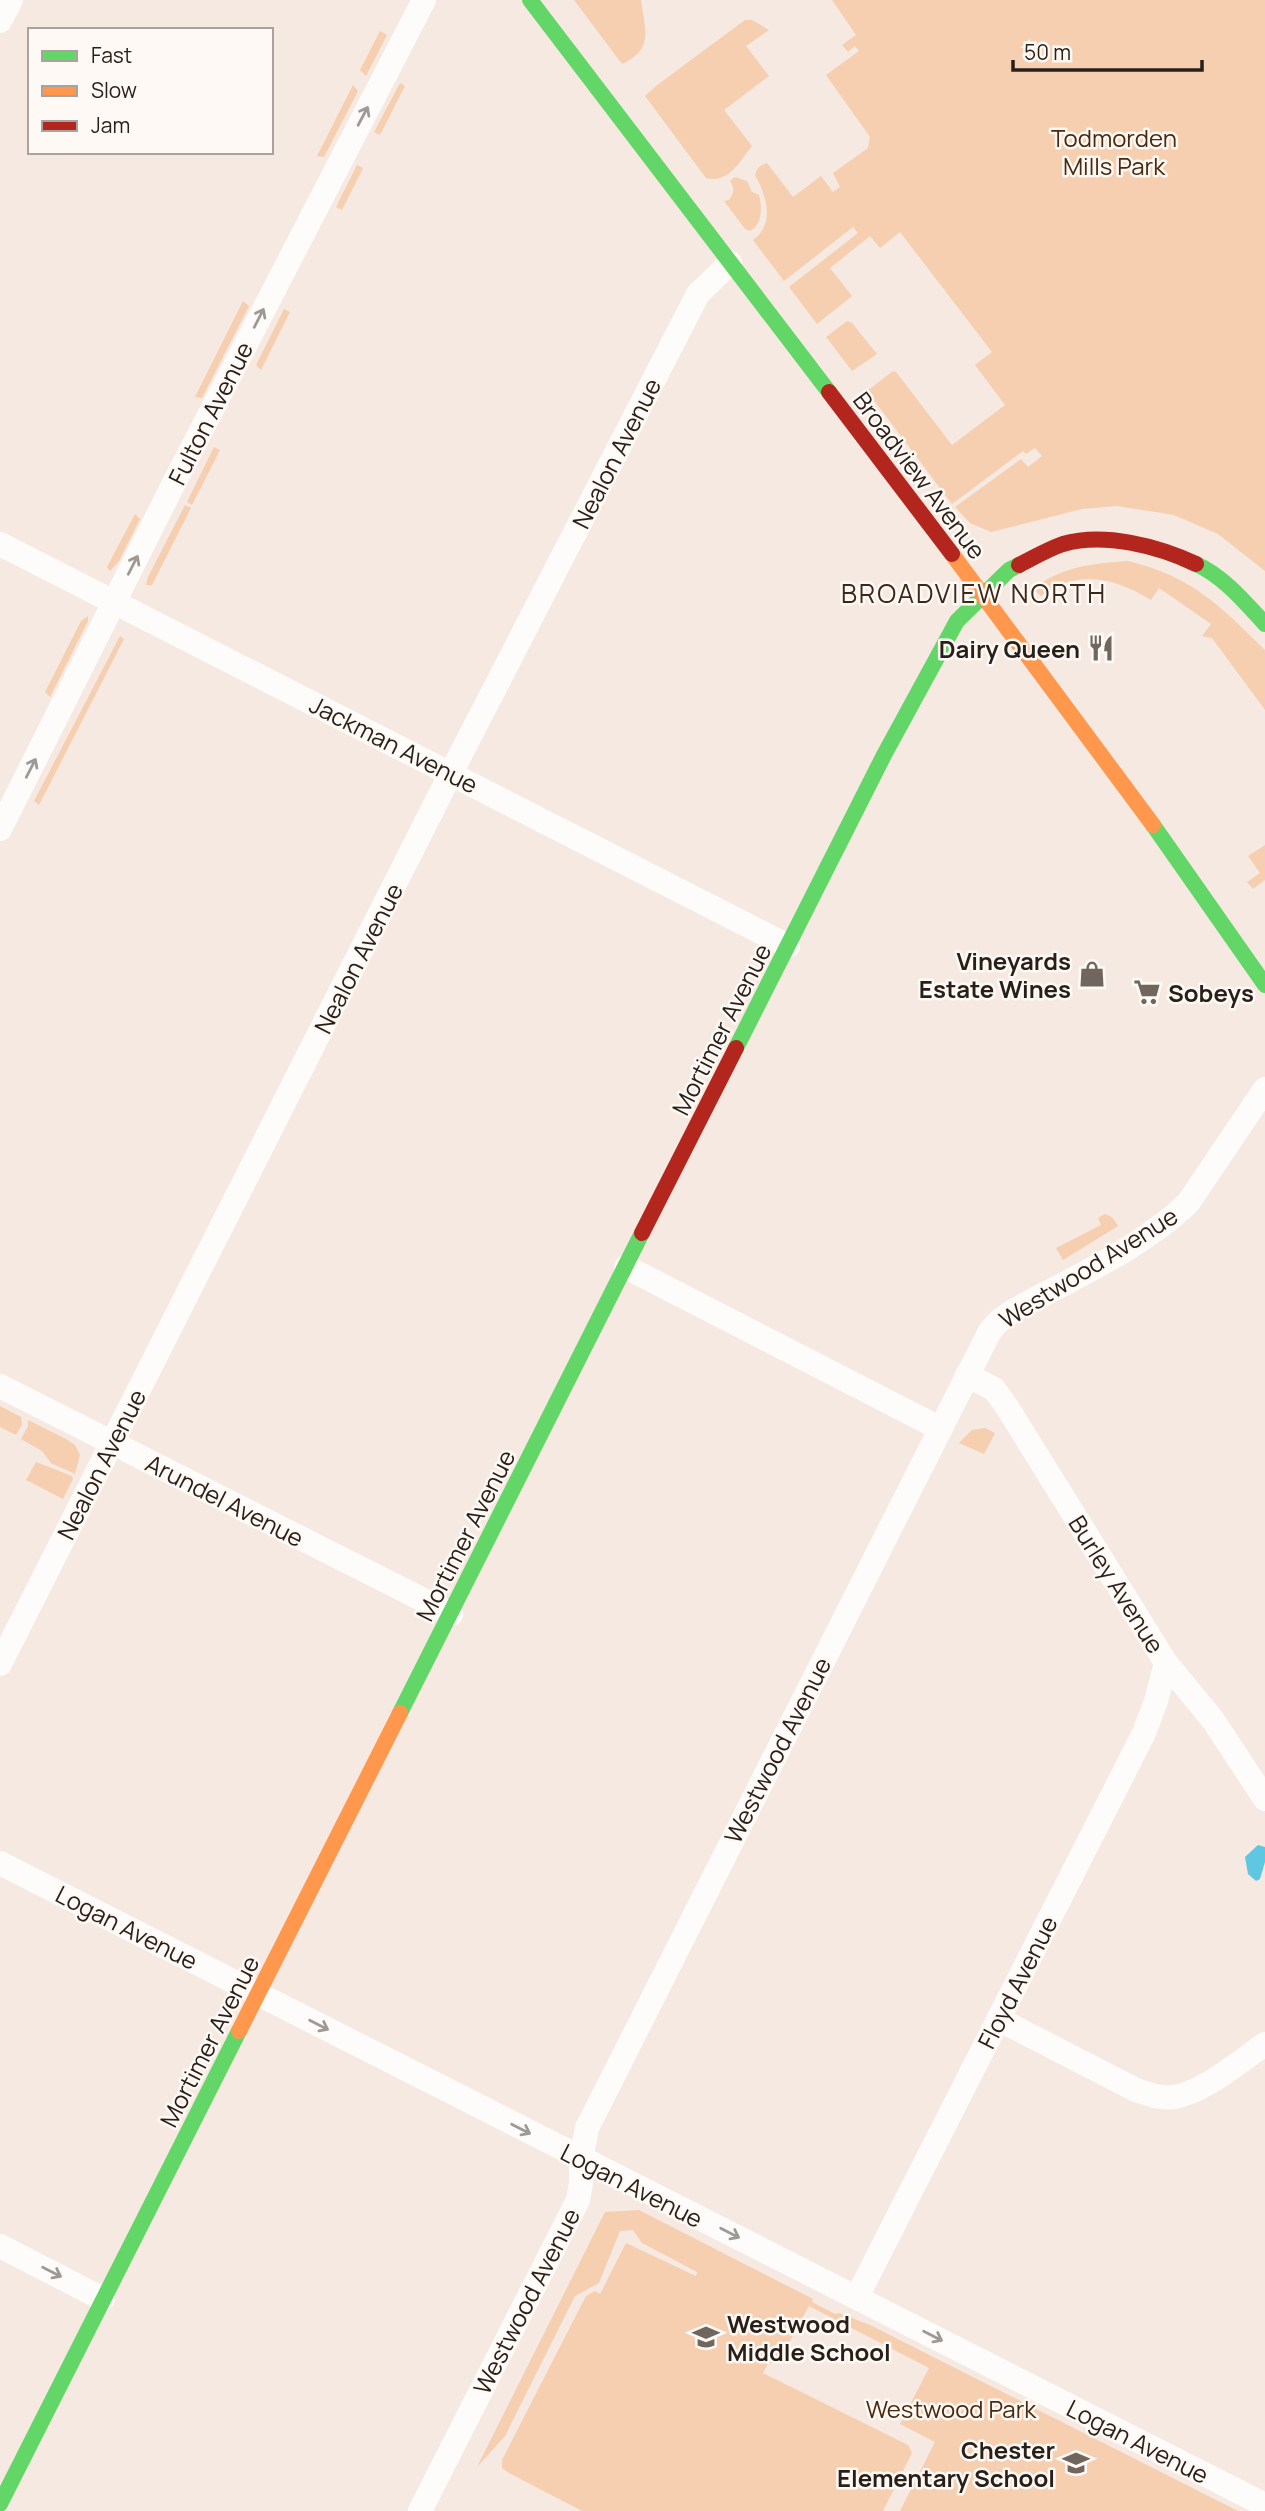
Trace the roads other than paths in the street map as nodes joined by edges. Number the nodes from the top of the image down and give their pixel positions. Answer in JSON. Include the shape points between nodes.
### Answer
{"nodes":[{"id":1,"x":10,"y":0,"type":"edge"},
{"id":2,"x":424,"y":0,"type":"edge"},
{"id":3,"x":530,"y":0,"type":"edge"},
{"id":4,"x":0,"y":21,"type":"edge"},
{"id":5,"x":730,"y":262,"type":"junction"},
{"id":6,"x":0,"y":544,"type":"edge"},
{"id":7,"x":983,"y":596,"type":"junction"},
{"id":8,"x":114,"y":602,"type":"junction"},
{"id":9,"x":1265,"y":624,"type":"edge"},
{"id":10,"x":452,"y":773,"type":"junction"},
{"id":11,"x":0,"y":829,"type":"edge"},
{"id":12,"x":788,"y":946,"type":"junction"},
{"id":13,"x":1265,"y":985,"type":"edge"},
{"id":14,"x":1265,"y":1088,"type":"edge"},
{"id":15,"x":626,"y":1267,"type":"junction"},
{"id":16,"x":967,"y":1375,"type":"junction"},
{"id":17,"x":0,"y":1386,"type":"edge"},
{"id":18,"x":941,"y":1429,"type":"junction"},
{"id":19,"x":112,"y":1443,"type":"junction"},
{"id":20,"x":451,"y":1614,"type":"junction"},
{"id":21,"x":1166,"y":1663,"type":"junction"},
{"id":22,"x":0,"y":1664,"type":"edge"},
{"id":23,"x":1265,"y":1799,"type":"edge"},
{"id":24,"x":0,"y":1863,"type":"edge"},
{"id":25,"x":258,"y":1994,"type":"junction"},
{"id":26,"x":998,"y":2019,"type":"junction"},
{"id":27,"x":1265,"y":2044,"type":"edge"},
{"id":28,"x":581,"y":2159,"type":"junction"},
{"id":29,"x":0,"y":2246,"type":"edge"},
{"id":30,"x":857,"y":2297,"type":"junction"},
{"id":31,"x":103,"y":2298,"type":"junction"},
{"id":32,"x":0,"y":2504,"type":"edge"},
{"id":33,"x":1265,"y":2505,"type":"edge"},
{"id":34,"x":420,"y":2511,"type":"edge"}],
"edges":[{"from":1,"to":4,"type":"street"},
{"from":8,"to":2,"type":"street","name":"Fulton Avenue","one_way":true},
{"from":3,"to":5,"type":"street","name":"Broadview Avenue"},
{"from":5,"to":7,"type":"street","name":"Broadview Avenue"},
{"from":5,"to":10,"type":"street","name":"Nealon Avenue","via":[[698,294]]},
{"from":6,"to":8,"type":"street","name":"Jackman Avenue"},
{"from":7,"to":9,"type":"street","name":"Mortimer Avenue","via":[[1009,570],[1064,544],[1099,540],[1179,556],[1205,568]]},
{"from":7,"to":12,"type":"street","name":"Mortimer Avenue","via":[[957,621]]},
{"from":7,"to":13,"type":"street","name":"Broadview Avenue","via":[[1139,804]]},
{"from":8,"to":10,"type":"street","name":"Jackman Avenue"},
{"from":11,"to":8,"type":"street","name":"Fulton Avenue","one_way":true},
{"from":10,"to":12,"type":"street","name":"Jackman Avenue"},
{"from":10,"to":19,"type":"street","name":"Nealon Avenue"},
{"from":12,"to":15,"type":"street","name":"Mortimer Avenue"},
{"from":14,"to":16,"type":"street","name":"Westwood Avenue","via":[[1188,1203],[1142,1239],[999,1321]]},
{"from":15,"to":18,"type":"street"},
{"from":15,"to":20,"type":"street","name":"Mortimer Avenue"},
{"from":16,"to":18,"type":"street","name":"Westwood Avenue"},
{"from":16,"to":21,"type":"street","name":"Burley Avenue","via":[[994,1388]]},
{"from":17,"to":19,"type":"street","name":"Arundel Avenue"},
{"from":18,"to":28,"type":"street","name":"Westwood Avenue","via":[[592,2117]]},
{"from":19,"to":20,"type":"street","name":"Arundel Avenue"},
{"from":19,"to":22,"type":"street","name":"Nealon Avenue"},
{"from":20,"to":25,"type":"street","name":"Mortimer Avenue"},
{"from":21,"to":23,"type":"street","name":"Burley Avenue","via":[[1213,1720]]},
{"from":21,"to":26,"type":"street","name":"Floyd Avenue","via":[[1144,1733]]},
{"from":24,"to":25,"type":"street","name":"Logan Avenue"},
{"from":25,"to":28,"type":"street","name":"Logan Avenue","one_way":true},
{"from":25,"to":31,"type":"street","name":"Mortimer Avenue"},
{"from":26,"to":27,"type":"street","via":[[1154,2097],[1194,2091]]},
{"from":26,"to":30,"type":"street","name":"Floyd Avenue"},
{"from":28,"to":30,"type":"street","name":"Logan Avenue","one_way":true},
{"from":28,"to":34,"type":"street","name":"Westwood Avenue","via":[[578,2200]]},
{"from":29,"to":31,"type":"street","one_way":true},
{"from":30,"to":33,"type":"street","name":"Logan Avenue","one_way":true},
{"from":31,"to":32,"type":"street","name":"Mortimer Avenue"}]}
